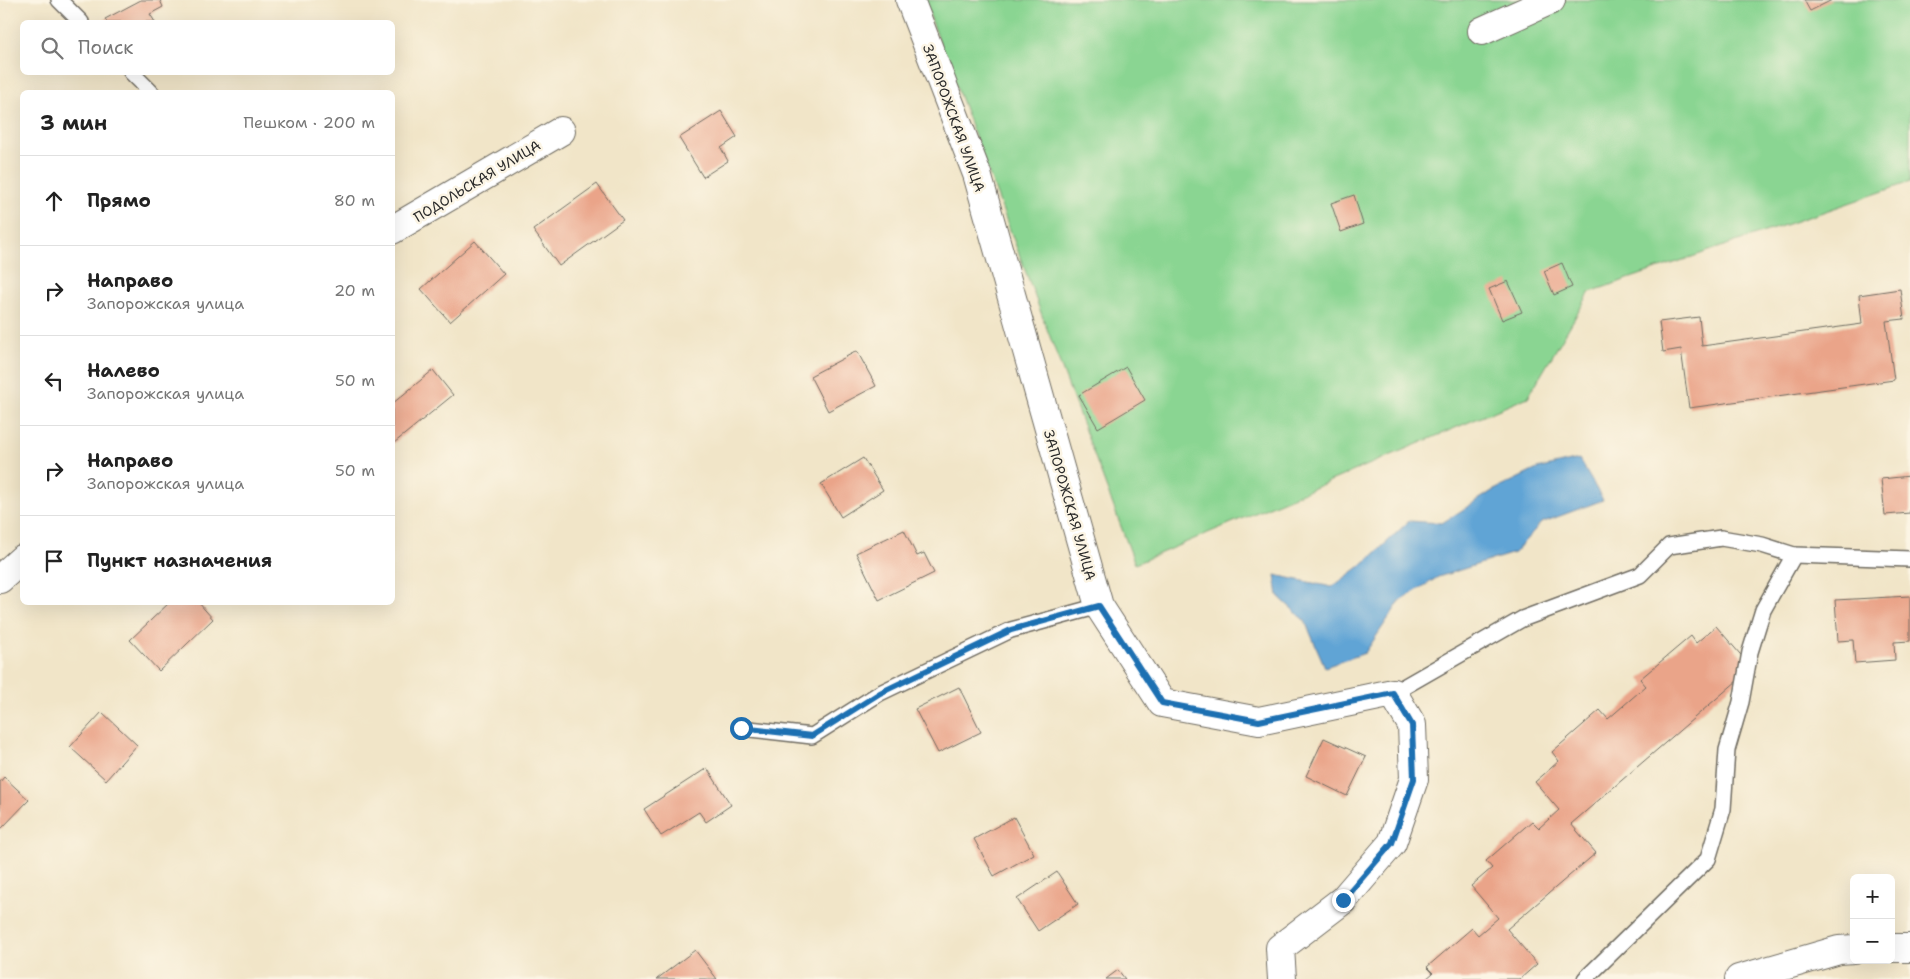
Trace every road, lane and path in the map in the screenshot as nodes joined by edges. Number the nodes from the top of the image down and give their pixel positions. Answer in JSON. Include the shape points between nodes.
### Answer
{"nodes":[{"id":1,"x":59,"y":0,"type":"edge"},
{"id":2,"x":910,"y":0,"type":"edge"},
{"id":3,"x":1551,"y":0,"type":"edge"},
{"id":4,"x":79,"y":20,"type":"edge"},
{"id":5,"x":1482,"y":31,"type":"dead end"},
{"id":6,"x":134,"y":75,"type":"edge"},
{"id":7,"x":149,"y":90,"type":"edge"},
{"id":8,"x":561,"y":131,"type":"dead end"},
{"id":9,"x":395,"y":228,"type":"edge"},
{"id":10,"x":1794,"y":555,"type":"junction"},
{"id":11,"x":1910,"y":559,"type":"edge"},
{"id":12,"x":20,"y":561,"type":"edge"},
{"id":13,"x":0,"y":579,"type":"edge"},
{"id":14,"x":1099,"y":606,"type":"junction"},
{"id":15,"x":1393,"y":693,"type":"junction"},
{"id":16,"x":741,"y":728,"type":"dead end"},
{"id":17,"x":1895,"y":948,"type":"edge"},
{"id":18,"x":1910,"y":948,"type":"edge"},
{"id":19,"x":1850,"y":949,"type":"edge"},
{"id":20,"x":1282,"y":979,"type":"edge"},
{"id":21,"x":1585,"y":979,"type":"edge"},
{"id":22,"x":1739,"y":979,"type":"edge"}],
"edges":[{"from":1,"to":4,"type":"lane"},
{"from":2,"to":14,"type":"street","name":"ЗАПОРОЖСКАЯ УЛИЦА","via":[[977,174]]},
{"from":3,"to":5,"type":"street"},
{"from":6,"to":7,"type":"lane"},
{"from":8,"to":9,"type":"street","name":"ПОДОЛЬСКАЯ УЛИЦА"},
{"from":10,"to":11,"type":"lane"},
{"from":10,"to":15,"type":"lane","via":[[1721,538],[1668,546],[1640,575],[1522,619]]},
{"from":10,"to":21,"type":"lane","via":[[1763,610],[1750,652],[1741,702],[1727,750],[1723,810],[1708,860]]},
{"from":12,"to":13,"type":"street"},
{"from":14,"to":15,"type":"street","name":"ЗАПОРОЖСКАЯ УЛИЦА","via":[[1162,703],[1259,721]]},
{"from":14,"to":16,"type":"lane","via":[[1011,630],[880,693],[812,736]]},
{"from":15,"to":20,"type":"street","via":[[1412,725],[1414,779],[1392,843],[1343,900],[1280,948]]},
{"from":17,"to":18,"type":"street"},
{"from":19,"to":22,"type":"street"}]}
